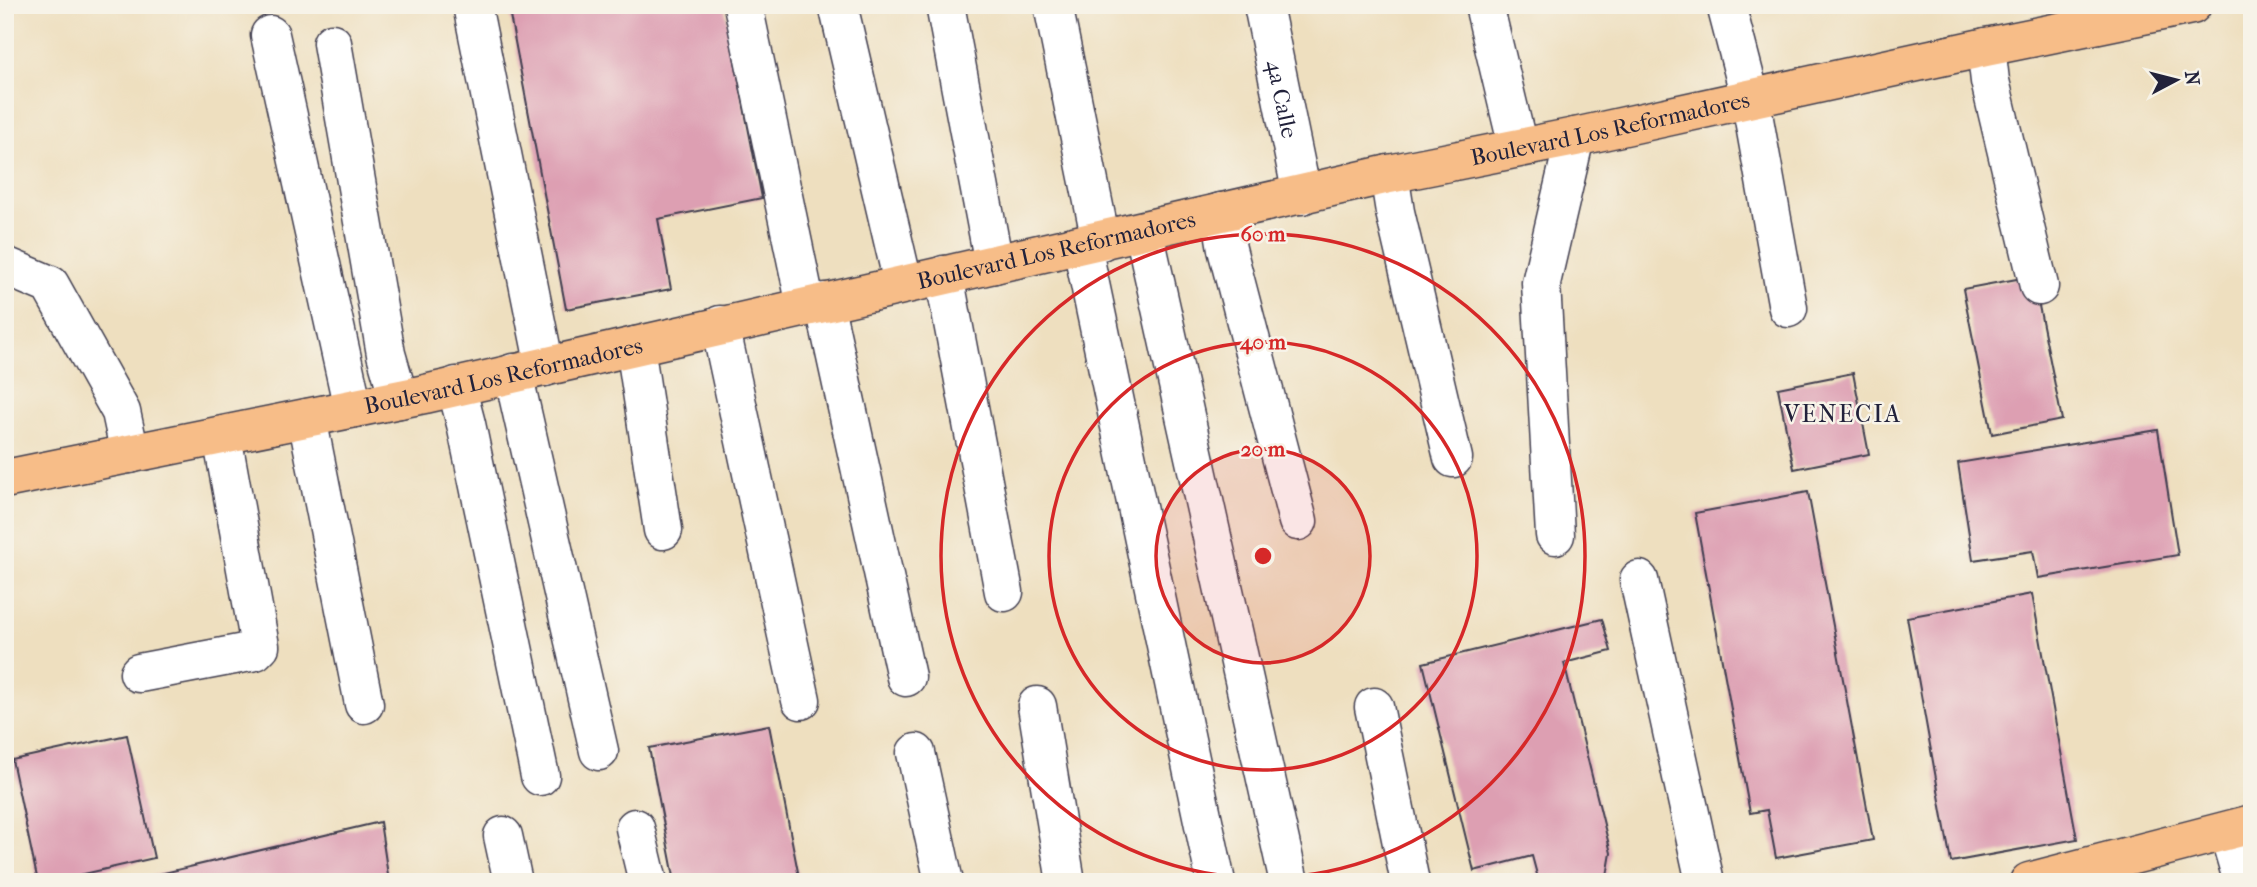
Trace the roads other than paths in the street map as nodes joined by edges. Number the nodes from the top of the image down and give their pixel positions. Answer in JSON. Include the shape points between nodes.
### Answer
{"nodes":[{"id":1,"x":472,"y":5,"type":"edge"},
{"id":2,"x":743,"y":5,"type":"edge"},
{"id":3,"x":838,"y":5,"type":"edge"},
{"id":4,"x":945,"y":5,"type":"edge"},
{"id":5,"x":1053,"y":5,"type":"edge"},
{"id":6,"x":1263,"y":5,"type":"edge"},
{"id":7,"x":1484,"y":5,"type":"edge"},
{"id":8,"x":1726,"y":5,"type":"edge"},
{"id":9,"x":2192,"y":5,"type":"edge"},
{"id":10,"x":270,"y":35,"type":"dead end"},
{"id":11,"x":332,"y":43,"type":"dead end"},
{"id":12,"x":1986,"y":47,"type":"junction"},
{"id":13,"x":1750,"y":97,"type":"junction"},
{"id":14,"x":1575,"y":137,"type":"junction"},
{"id":15,"x":1518,"y":147,"type":"junction"},
{"id":16,"x":1390,"y":174,"type":"junction"},
{"id":17,"x":1302,"y":195,"type":"junction"},
{"id":18,"x":1221,"y":212,"type":"junction"},
{"id":19,"x":1144,"y":232,"type":"junction"},
{"id":20,"x":1092,"y":243,"type":"junction"},
{"id":21,"x":994,"y":264,"type":"junction"},
{"id":22,"x":5,"y":266,"type":"edge"},
{"id":23,"x":944,"y":275,"type":"junction"},
{"id":24,"x":903,"y":283,"type":"junction"},
{"id":25,"x":2039,"y":286,"type":"dead end"},
{"id":26,"x":815,"y":304,"type":"junction"},
{"id":27,"x":1788,"y":308,"type":"dead end"},
{"id":28,"x":720,"y":326,"type":"junction"},
{"id":29,"x":635,"y":346,"type":"junction"},
{"id":30,"x":529,"y":370,"type":"junction"},
{"id":31,"x":456,"y":386,"type":"junction"},
{"id":32,"x":399,"y":399,"type":"junction"},
{"id":33,"x":352,"y":408,"type":"junction"},
{"id":34,"x":307,"y":418,"type":"junction"},
{"id":35,"x":222,"y":436,"type":"junction"},
{"id":36,"x":131,"y":454,"type":"junction"},
{"id":37,"x":1453,"y":458,"type":"dead end"},
{"id":38,"x":5,"y":479,"type":"edge"},
{"id":39,"x":1298,"y":521,"type":"dead end"},
{"id":40,"x":663,"y":530,"type":"dead end"},
{"id":41,"x":1555,"y":535,"type":"dead end"},
{"id":42,"x":1639,"y":580,"type":"dead end"},
{"id":43,"x":1004,"y":592,"type":"dead end"},
{"id":44,"x":139,"y":673,"type":"dead end"},
{"id":45,"x":906,"y":677,"type":"dead end"},
{"id":46,"x":800,"y":700,"type":"dead end"},
{"id":47,"x":364,"y":704,"type":"dead end"},
{"id":48,"x":1037,"y":706,"type":"dead end"},
{"id":49,"x":1374,"y":707,"type":"dead end"},
{"id":50,"x":600,"y":751,"type":"dead end"},
{"id":51,"x":916,"y":752,"type":"dead end"},
{"id":52,"x":540,"y":776,"type":"dead end"},
{"id":53,"x":2240,"y":827,"type":"edge"},
{"id":54,"x":635,"y":828,"type":"dead end"},
{"id":55,"x":503,"y":836,"type":"dead end"},
{"id":56,"x":513,"y":882,"type":"edge"},
{"id":57,"x":648,"y":882,"type":"edge"},
{"id":58,"x":944,"y":882,"type":"edge"},
{"id":59,"x":1066,"y":882,"type":"edge"},
{"id":60,"x":1216,"y":882,"type":"edge"},
{"id":61,"x":1289,"y":882,"type":"edge"},
{"id":62,"x":1410,"y":882,"type":"edge"},
{"id":63,"x":1705,"y":882,"type":"edge"},
{"id":64,"x":2029,"y":882,"type":"edge"},
{"id":65,"x":2243,"y":882,"type":"edge"}],
"edges":[{"from":1,"to":30,"type":"street"},
{"from":2,"to":26,"type":"street"},
{"from":3,"to":24,"type":"street"},
{"from":4,"to":21,"type":"street"},
{"from":5,"to":20,"type":"street"},
{"from":6,"to":17,"type":"street","name":"4a Calle"},
{"from":7,"to":15,"type":"street"},
{"from":8,"to":13,"type":"street"},
{"from":9,"to":12,"type":"main road","name":"Boulevard Los Reformadores"},
{"from":10,"to":33,"type":"street"},
{"from":11,"to":32,"type":"street","via":[[386,354]]},
{"from":12,"to":13,"type":"main road","name":"Boulevard Los Reformadores"},
{"from":12,"to":25,"type":"street"},
{"from":13,"to":14,"type":"main road","name":"Boulevard Los Reformadores"},
{"from":13,"to":27,"type":"street"},
{"from":14,"to":15,"type":"main road","name":"Boulevard Los Reformadores"},
{"from":14,"to":41,"type":"street","via":[[1541,284]]},
{"from":15,"to":16,"type":"main road","name":"Boulevard Los Reformadores"},
{"from":16,"to":17,"type":"main road","name":"Boulevard Los Reformadores"},
{"from":16,"to":37,"type":"street"},
{"from":17,"to":18,"type":"main road","name":"Boulevard Los Reformadores"},
{"from":18,"to":19,"type":"main road","name":"Boulevard Los Reformadores"},
{"from":18,"to":39,"type":"street"},
{"from":19,"to":20,"type":"main road","name":"Boulevard Los Reformadores"},
{"from":19,"to":61,"type":"street"},
{"from":20,"to":21,"type":"main road","name":"Boulevard Los Reformadores"},
{"from":20,"to":60,"type":"street"},
{"from":21,"to":23,"type":"main road","name":"Boulevard Los Reformadores"},
{"from":22,"to":36,"type":"street","via":[[50,285],[121,412]]},
{"from":23,"to":24,"type":"main road","name":"Boulevard Los Reformadores"},
{"from":23,"to":43,"type":"street"},
{"from":24,"to":26,"type":"main road","name":"Boulevard Los Reformadores"},
{"from":26,"to":28,"type":"main road","name":"Boulevard Los Reformadores"},
{"from":26,"to":45,"type":"street"},
{"from":28,"to":29,"type":"main road","name":"Boulevard Los Reformadores"},
{"from":28,"to":46,"type":"street"},
{"from":29,"to":30,"type":"main road","name":"Boulevard Los Reformadores"},
{"from":29,"to":40,"type":"street"},
{"from":30,"to":31,"type":"main road","name":"Boulevard Los Reformadores"},
{"from":30,"to":50,"type":"street"},
{"from":31,"to":32,"type":"main road","name":"Boulevard Los Reformadores"},
{"from":31,"to":52,"type":"street"},
{"from":32,"to":33,"type":"main road","name":"Boulevard Los Reformadores"},
{"from":33,"to":34,"type":"main road","name":"Boulevard Los Reformadores"},
{"from":34,"to":35,"type":"main road","name":"Boulevard Los Reformadores"},
{"from":34,"to":47,"type":"street"},
{"from":35,"to":36,"type":"main road","name":"Boulevard Los Reformadores"},
{"from":35,"to":44,"type":"street","via":[[260,646],[255,652]]},
{"from":36,"to":38,"type":"main road","name":"Boulevard Los Reformadores"},
{"from":42,"to":63,"type":"street"},
{"from":48,"to":59,"type":"street"},
{"from":49,"to":62,"type":"street"},
{"from":51,"to":58,"type":"street"},
{"from":53,"to":64,"type":"main road"},
{"from":53,"to":65,"type":"street"},
{"from":54,"to":57,"type":"street"},
{"from":55,"to":56,"type":"street"}]}
